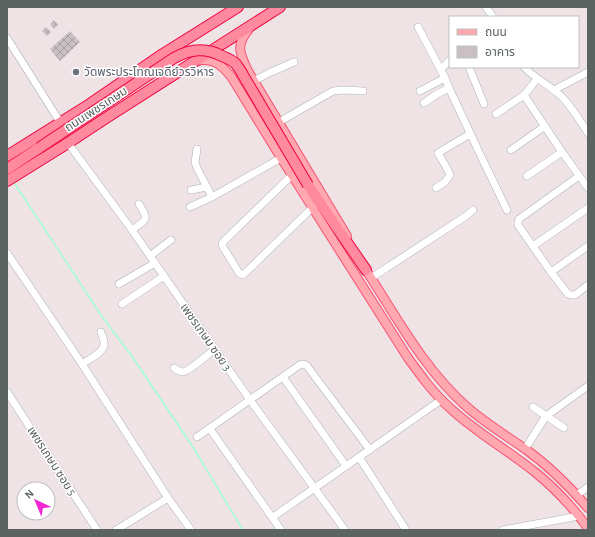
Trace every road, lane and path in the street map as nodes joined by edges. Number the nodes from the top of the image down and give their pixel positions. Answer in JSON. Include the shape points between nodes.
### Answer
{"nodes":[{"id":1,"x":280,"y":7,"type":"edge"},
{"id":2,"x":486,"y":7,"type":"edge"},
{"id":3,"x":231,"y":9,"type":"edge"},
{"id":4,"x":492,"y":16,"type":"edge"},
{"id":5,"x":252,"y":25,"type":"junction"},
{"id":6,"x":418,"y":27,"type":"dead end"},
{"id":7,"x":7,"y":38,"type":"edge"},
{"id":8,"x":243,"y":60,"type":"junction"},
{"id":9,"x":449,"y":61,"type":"edge"},
{"id":10,"x":294,"y":62,"type":"dead end"},
{"id":11,"x":190,"y":64,"type":"junction"},
{"id":12,"x":468,"y":68,"type":"edge"},
{"id":13,"x":525,"y":68,"type":"edge"},
{"id":14,"x":226,"y":69,"type":"junction"},
{"id":15,"x":441,"y":69,"type":"junction"},
{"id":16,"x":588,"y":72,"type":"edge"},
{"id":17,"x":446,"y":78,"type":"junction"},
{"id":18,"x":537,"y":79,"type":"junction"},
{"id":19,"x":254,"y":81,"type":"junction"},
{"id":20,"x":449,"y":88,"type":"junction"},
{"id":21,"x":554,"y":90,"type":"junction"},
{"id":22,"x":363,"y":91,"type":"dead end"},
{"id":23,"x":420,"y":91,"type":"dead end"},
{"id":24,"x":524,"y":95,"type":"junction"},
{"id":25,"x":424,"y":103,"type":"dead end"},
{"id":26,"x":484,"y":104,"type":"dead end"},
{"id":27,"x":496,"y":114,"type":"dead end"},
{"id":28,"x":60,"y":122,"type":"junction"},
{"id":29,"x":279,"y":122,"type":"junction"},
{"id":30,"x":544,"y":126,"type":"junction"},
{"id":31,"x":588,"y":133,"type":"edge"},
{"id":32,"x":470,"y":134,"type":"junction"},
{"id":33,"x":68,"y":143,"type":"junction"},
{"id":34,"x":197,"y":149,"type":"dead end"},
{"id":35,"x":512,"y":150,"type":"dead end"},
{"id":36,"x":562,"y":152,"type":"junction"},
{"id":37,"x":7,"y":156,"type":"edge"},
{"id":38,"x":282,"y":158,"type":"junction"},
{"id":39,"x":7,"y":169,"type":"edge"},
{"id":40,"x":292,"y":175,"type":"junction"},
{"id":41,"x":527,"y":176,"type":"dead end"},
{"id":42,"x":579,"y":176,"type":"junction"},
{"id":43,"x":7,"y":181,"type":"edge"},
{"id":44,"x":207,"y":187,"type":"junction"},
{"id":45,"x":436,"y":188,"type":"dead end"},
{"id":46,"x":588,"y":188,"type":"edge"},
{"id":47,"x":191,"y":190,"type":"dead end"},
{"id":48,"x":212,"y":197,"type":"junction"},
{"id":49,"x":139,"y":204,"type":"dead end"},
{"id":50,"x":190,"y":207,"type":"dead end"},
{"id":51,"x":313,"y":207,"type":"junction"},
{"id":52,"x":588,"y":208,"type":"edge"},
{"id":53,"x":473,"y":210,"type":"dead end"},
{"id":54,"x":507,"y":210,"type":"dead end"},
{"id":55,"x":132,"y":230,"type":"junction"},
{"id":56,"x":171,"y":240,"type":"dead end"},
{"id":57,"x":533,"y":246,"type":"junction"},
{"id":58,"x":588,"y":246,"type":"edge"},
{"id":59,"x":7,"y":253,"type":"edge"},
{"id":60,"x":150,"y":256,"type":"junction"},
{"id":61,"x":154,"y":263,"type":"junction"},
{"id":62,"x":551,"y":272,"type":"junction"},
{"id":63,"x":368,"y":274,"type":"junction"},
{"id":64,"x":164,"y":276,"type":"junction"},
{"id":65,"x":119,"y":284,"type":"dead end"},
{"id":66,"x":588,"y":285,"type":"edge"},
{"id":67,"x":122,"y":304,"type":"dead end"},
{"id":68,"x":101,"y":332,"type":"dead end"},
{"id":69,"x":215,"y":349,"type":"junction"},
{"id":70,"x":82,"y":364,"type":"junction"},
{"id":71,"x":174,"y":368,"type":"dead end"},
{"id":72,"x":283,"y":377,"type":"junction"},
{"id":73,"x":588,"y":386,"type":"edge"},
{"id":74,"x":7,"y":392,"type":"edge"},
{"id":75,"x":250,"y":400,"type":"junction"},
{"id":76,"x":441,"y":400,"type":"junction"},
{"id":77,"x":534,"y":407,"type":"dead end"},
{"id":78,"x":546,"y":416,"type":"junction"},
{"id":79,"x":564,"y":428,"type":"dead end"},
{"id":80,"x":210,"y":429,"type":"junction"},
{"id":81,"x":197,"y":437,"type":"dead end"},
{"id":82,"x":525,"y":449,"type":"junction"},
{"id":83,"x":370,"y":450,"type":"junction"},
{"id":84,"x":359,"y":457,"type":"junction"},
{"id":85,"x":346,"y":466,"type":"junction"},
{"id":86,"x":588,"y":487,"type":"edge"},
{"id":87,"x":315,"y":488,"type":"junction"},
{"id":88,"x":577,"y":495,"type":"junction"},
{"id":89,"x":168,"y":498,"type":"junction"},
{"id":90,"x":588,"y":508,"type":"edge"},
{"id":91,"x":579,"y":516,"type":"junction"},
{"id":92,"x":273,"y":517,"type":"junction"},
{"id":93,"x":588,"y":528,"type":"edge"},
{"id":94,"x":97,"y":530,"type":"edge"},
{"id":95,"x":116,"y":530,"type":"edge"},
{"id":96,"x":191,"y":530,"type":"edge"},
{"id":97,"x":281,"y":530,"type":"edge"},
{"id":98,"x":345,"y":530,"type":"edge"},
{"id":99,"x":406,"y":530,"type":"edge"},
{"id":100,"x":504,"y":530,"type":"edge"}],
"edges":[{"from":1,"to":5,"type":"highway","name":"ถนนเพชรเกษม"},
{"from":2,"to":4,"type":"street"},
{"from":3,"to":28,"type":"highway","name":"ถนนเพชรเกษม"},
{"from":5,"to":8,"type":"main road","via":[[240,47]]},
{"from":5,"to":11,"type":"highway","name":"ถนนเพชรเกษม"},
{"from":6,"to":15,"type":"street"},
{"from":7,"to":28,"type":"street"},
{"from":8,"to":14,"type":"main road","via":[[235,61]]},
{"from":8,"to":19,"type":"main road"},
{"from":9,"to":15,"type":"street"},
{"from":10,"to":19,"type":"street"},
{"from":11,"to":14,"type":"main road","via":[[205,60],[213,61]]},
{"from":11,"to":33,"type":"highway","name":"ถนนเพชรเกษม"},
{"from":12,"to":26,"type":"street"},
{"from":13,"to":18,"type":"street"},
{"from":14,"to":38,"type":"main road"},
{"from":15,"to":17,"type":"street"},
{"from":16,"to":21,"type":"street"},
{"from":17,"to":20,"type":"street"},
{"from":17,"to":23,"type":"street"},
{"from":18,"to":21,"type":"street"},
{"from":18,"to":24,"type":"street"},
{"from":19,"to":29,"type":"main road"},
{"from":20,"to":25,"type":"street"},
{"from":20,"to":32,"type":"street"},
{"from":21,"to":31,"type":"street","via":[[562,96]]},
{"from":22,"to":29,"type":"street","via":[[332,90]]},
{"from":24,"to":27,"type":"street"},
{"from":24,"to":30,"type":"street"},
{"from":28,"to":37,"type":"highway","name":"ถนนเพชรเกษม"},
{"from":29,"to":63,"type":"main road","via":[[347,234]]},
{"from":30,"to":35,"type":"street"},
{"from":30,"to":36,"type":"street"},
{"from":32,"to":45,"type":"street","via":[[438,153],[450,175]]},
{"from":32,"to":54,"type":"street"},
{"from":33,"to":43,"type":"highway","name":"ถนนเพชรเกษม"},
{"from":33,"to":55,"type":"street","name":"เพชรเกษม ซอย 3"},
{"from":34,"to":44,"type":"street","via":[[195,162]]},
{"from":36,"to":41,"type":"street"},
{"from":36,"to":42,"type":"street"},
{"from":38,"to":40,"type":"main road"},
{"from":38,"to":48,"type":"street"},
{"from":39,"to":63,"type":"highway","bridge":true,"via":[[183,53],[191,50],[218,53],[235,64],[243,75],[308,185]]},
{"from":40,"to":51,"type":"main road"},
{"from":40,"to":51,"type":"street","via":[[222,244],[239,274],[244,274]]},
{"from":42,"to":46,"type":"street"},
{"from":42,"to":57,"type":"street","via":[[519,219],[518,225]]},
{"from":44,"to":47,"type":"street"},
{"from":44,"to":48,"type":"street"},
{"from":48,"to":50,"type":"street"},
{"from":49,"to":55,"type":"street","via":[[146,217]]},
{"from":51,"to":76,"type":"main road","via":[[408,358]]},
{"from":52,"to":57,"type":"street"},
{"from":53,"to":63,"type":"street"},
{"from":55,"to":60,"type":"street","name":"เพชรเกษม ซอย 3"},
{"from":56,"to":60,"type":"street"},
{"from":57,"to":62,"type":"street"},
{"from":58,"to":62,"type":"street"},
{"from":59,"to":70,"type":"street"},
{"from":60,"to":61,"type":"street","name":"เพชรเกษม ซอย 3"},
{"from":61,"to":64,"type":"street","name":"เพชรเกษม ซอย 3"},
{"from":61,"to":65,"type":"street"},
{"from":62,"to":66,"type":"street","via":[[568,294],[574,294]]},
{"from":63,"to":82,"type":"main road","via":[[416,349],[438,378],[467,408]]},
{"from":64,"to":67,"type":"street"},
{"from":64,"to":69,"type":"street","name":"เพชรเกษม ซอย 3"},
{"from":68,"to":70,"type":"street","via":[[105,344],[103,349]]},
{"from":69,"to":71,"type":"street","via":[[189,370],[183,372]]},
{"from":69,"to":75,"type":"street","name":"เพชรเกษม ซอย 3"},
{"from":70,"to":89,"type":"street"},
{"from":72,"to":75,"type":"street"},
{"from":72,"to":83,"type":"street","via":[[301,364],[305,364]]},
{"from":72,"to":85,"type":"street"},
{"from":73,"to":78,"type":"street"},
{"from":74,"to":94,"type":"street","name":"เพชรเกษม ซอย 5"},
{"from":75,"to":80,"type":"street"},
{"from":75,"to":87,"type":"street","name":"เพชรเกษม ซอย 3"},
{"from":76,"to":83,"type":"street"},
{"from":76,"to":91,"type":"main road","via":[[474,429],[544,479]]},
{"from":77,"to":78,"type":"street"},
{"from":78,"to":79,"type":"street"},
{"from":78,"to":82,"type":"street"},
{"from":80,"to":81,"type":"street"},
{"from":80,"to":92,"type":"street"},
{"from":82,"to":88,"type":"main road","via":[[562,479]]},
{"from":83,"to":84,"type":"street"},
{"from":84,"to":85,"type":"street"},
{"from":84,"to":99,"type":"street"},
{"from":85,"to":87,"type":"street"},
{"from":86,"to":88,"type":"street"},
{"from":87,"to":92,"type":"street"},
{"from":87,"to":98,"type":"street","name":"เพชรเกษม ซอย 3"},
{"from":88,"to":90,"type":"main road"},
{"from":89,"to":95,"type":"street"},
{"from":89,"to":96,"type":"street"},
{"from":91,"to":93,"type":"main road"},
{"from":91,"to":100,"type":"street"},
{"from":92,"to":97,"type":"street"}]}
